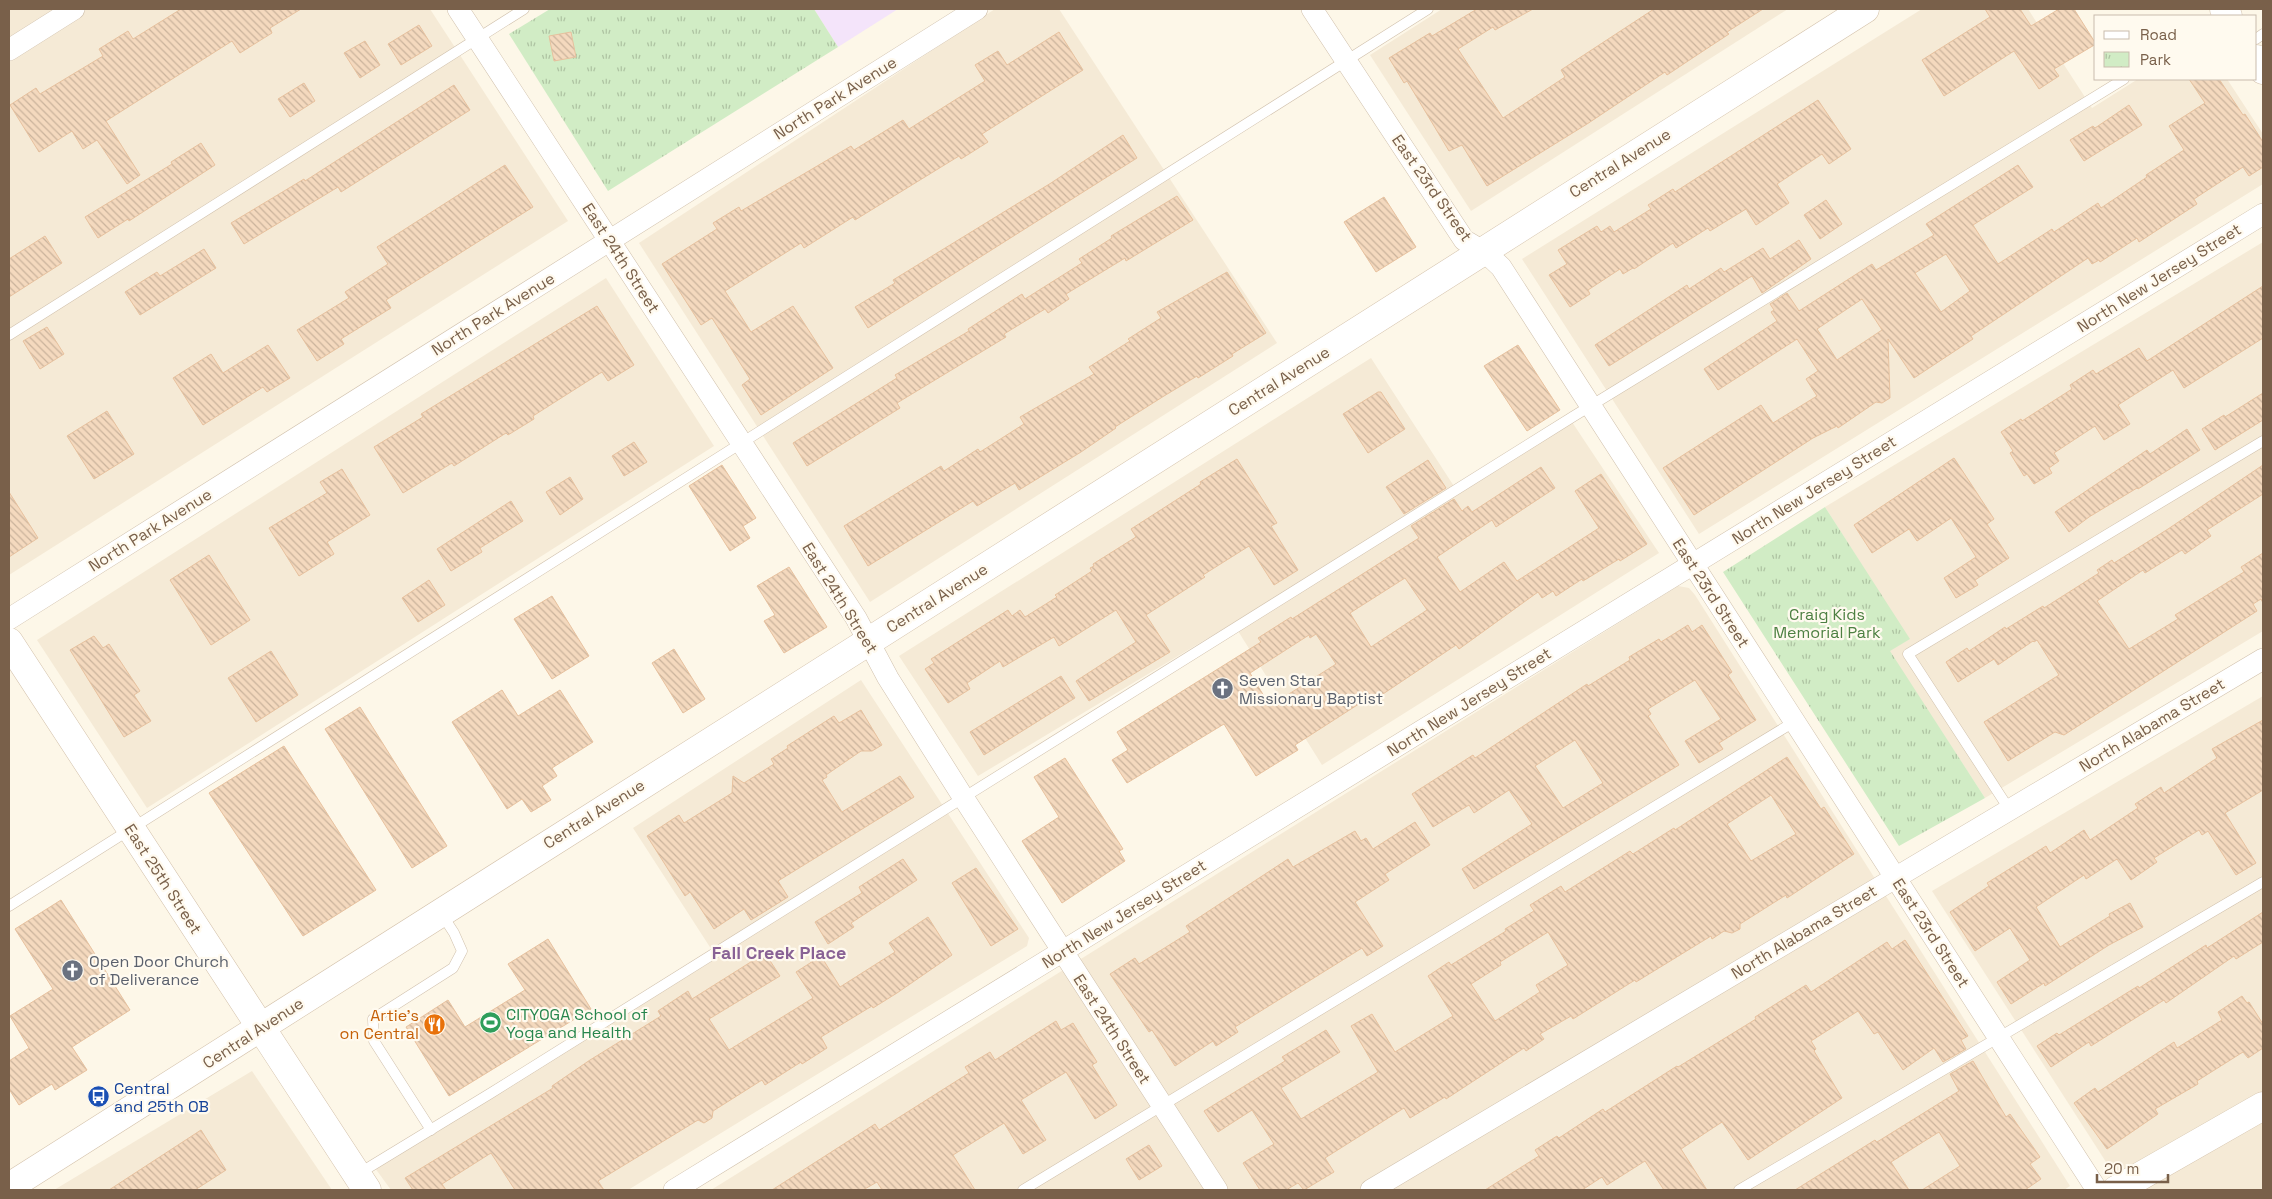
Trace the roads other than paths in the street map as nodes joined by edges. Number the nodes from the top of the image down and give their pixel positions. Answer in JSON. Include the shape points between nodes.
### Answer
{"nodes":[{"id":1,"x":74,"y":9,"type":"edge"},
{"id":2,"x":458,"y":9,"type":"edge"},
{"id":3,"x":524,"y":9,"type":"edge"},
{"id":4,"x":976,"y":9,"type":"edge"},
{"id":5,"x":1312,"y":9,"type":"edge"},
{"id":6,"x":1428,"y":9,"type":"edge"},
{"id":7,"x":1865,"y":9,"type":"edge"},
{"id":8,"x":478,"y":39,"type":"junction"},
{"id":9,"x":9,"y":50,"type":"edge"},
{"id":10,"x":1346,"y":60,"type":"junction"},
{"id":11,"x":2122,"y":80,"type":"edge"},
{"id":12,"x":2263,"y":214,"type":"edge"},
{"id":13,"x":609,"y":240,"type":"junction"},
{"id":14,"x":1482,"y":251,"type":"junction"},
{"id":15,"x":9,"y":335,"type":"edge"},
{"id":16,"x":1590,"y":406,"type":"junction"},
{"id":17,"x":2263,"y":441,"type":"edge"},
{"id":18,"x":741,"y":442,"type":"junction"},
{"id":19,"x":1692,"y":565,"type":"junction"},
{"id":20,"x":9,"y":619,"type":"edge"},
{"id":21,"x":869,"y":641,"type":"junction"},
{"id":22,"x":9,"y":642,"type":"edge"},
{"id":23,"x":2263,"y":659,"type":"edge"},
{"id":24,"x":1794,"y":722,"type":"junction"},
{"id":25,"x":963,"y":797,"type":"junction"},
{"id":26,"x":2009,"y":809,"type":"junction"},
{"id":27,"x":130,"y":829,"type":"junction"},
{"id":28,"x":1895,"y":877,"type":"junction"},
{"id":29,"x":2263,"y":882,"type":"edge"},
{"id":30,"x":9,"y":906,"type":"edge"},
{"id":31,"x":440,"y":912,"type":"junction"},
{"id":32,"x":1062,"y":952,"type":"junction"},
{"id":33,"x":261,"y":1028,"type":"junction"},
{"id":34,"x":1998,"y":1038,"type":"junction"},
{"id":35,"x":1162,"y":1106,"type":"junction"},
{"id":36,"x":2263,"y":1106,"type":"edge"},
{"id":37,"x":431,"y":1130,"type":"junction"},
{"id":38,"x":362,"y":1182,"type":"edge"},
{"id":39,"x":9,"y":1187,"type":"edge"},
{"id":40,"x":674,"y":1190,"type":"edge"},
{"id":41,"x":1023,"y":1190,"type":"edge"},
{"id":42,"x":1217,"y":1190,"type":"edge"},
{"id":43,"x":1372,"y":1190,"type":"edge"},
{"id":44,"x":1740,"y":1190,"type":"edge"},
{"id":45,"x":2097,"y":1190,"type":"edge"},
{"id":46,"x":2116,"y":1190,"type":"edge"}],
"edges":[{"from":1,"to":9,"type":"street"},
{"from":2,"to":8,"type":"street","name":"East 24th Street"},
{"from":3,"to":8,"type":"lane"},
{"from":4,"to":13,"type":"street","name":"North Park Avenue"},
{"from":5,"to":10,"type":"street","name":"East 23rd Street"},
{"from":6,"to":10,"type":"lane"},
{"from":7,"to":14,"type":"main road","name":"Central Avenue"},
{"from":8,"to":13,"type":"street","name":"East 24th Street"},
{"from":8,"to":15,"type":"lane"},
{"from":10,"to":14,"type":"street","name":"East 23rd Street","via":[[1464,240]]},
{"from":10,"to":18,"type":"lane"},
{"from":11,"to":16,"type":"lane"},
{"from":12,"to":19,"type":"street","name":"North New Jersey Street"},
{"from":13,"to":18,"type":"street","name":"East 24th Street"},
{"from":13,"to":20,"type":"street","name":"North Park Avenue"},
{"from":14,"to":16,"type":"street","name":"East 23rd Street","via":[[1501,267]]},
{"from":14,"to":21,"type":"main road","name":"Central Avenue"},
{"from":16,"to":19,"type":"street","name":"East 23rd Street"},
{"from":16,"to":25,"type":"lane"},
{"from":17,"to":26,"type":"lane","via":[[1908,654]]},
{"from":18,"to":21,"type":"street","name":"East 24th Street"},
{"from":18,"to":27,"type":"lane"},
{"from":19,"to":24,"type":"street","name":"East 23rd Street"},
{"from":19,"to":32,"type":"street","name":"North New Jersey Street"},
{"from":21,"to":25,"type":"street","name":"East 24th Street","via":[[888,678]]},
{"from":21,"to":31,"type":"main road","name":"Central Avenue"},
{"from":22,"to":27,"type":"main road","name":"East 25th Street"},
{"from":23,"to":26,"type":"street","name":"North Alabama Street"},
{"from":24,"to":28,"type":"street","name":"East 23rd Street"},
{"from":24,"to":35,"type":"lane"},
{"from":25,"to":32,"type":"street","name":"East 24th Street"},
{"from":25,"to":37,"type":"lane"},
{"from":26,"to":28,"type":"street","name":"North Alabama Street"},
{"from":27,"to":30,"type":"lane"},
{"from":27,"to":33,"type":"main road","name":"East 25th Street"},
{"from":28,"to":34,"type":"street","name":"East 23rd Street"},
{"from":28,"to":43,"type":"street","name":"North Alabama Street"},
{"from":29,"to":34,"type":"lane"},
{"from":31,"to":33,"type":"main road","name":"Central Avenue"},
{"from":31,"to":37,"type":"lane","via":[[462,951],[453,968],[373,1019],[374,1041]]},
{"from":32,"to":35,"type":"street","name":"East 24th Street"},
{"from":32,"to":40,"type":"street","name":"North New Jersey Street"},
{"from":33,"to":38,"type":"main road","name":"East 25th Street"},
{"from":33,"to":39,"type":"main road","name":"Central Avenue"},
{"from":34,"to":44,"type":"lane"},
{"from":34,"to":45,"type":"street","name":"East 23rd Street"},
{"from":35,"to":41,"type":"lane"},
{"from":35,"to":42,"type":"street","name":"East 24th Street"},
{"from":36,"to":46,"type":"main road"},
{"from":37,"to":38,"type":"lane"}]}
